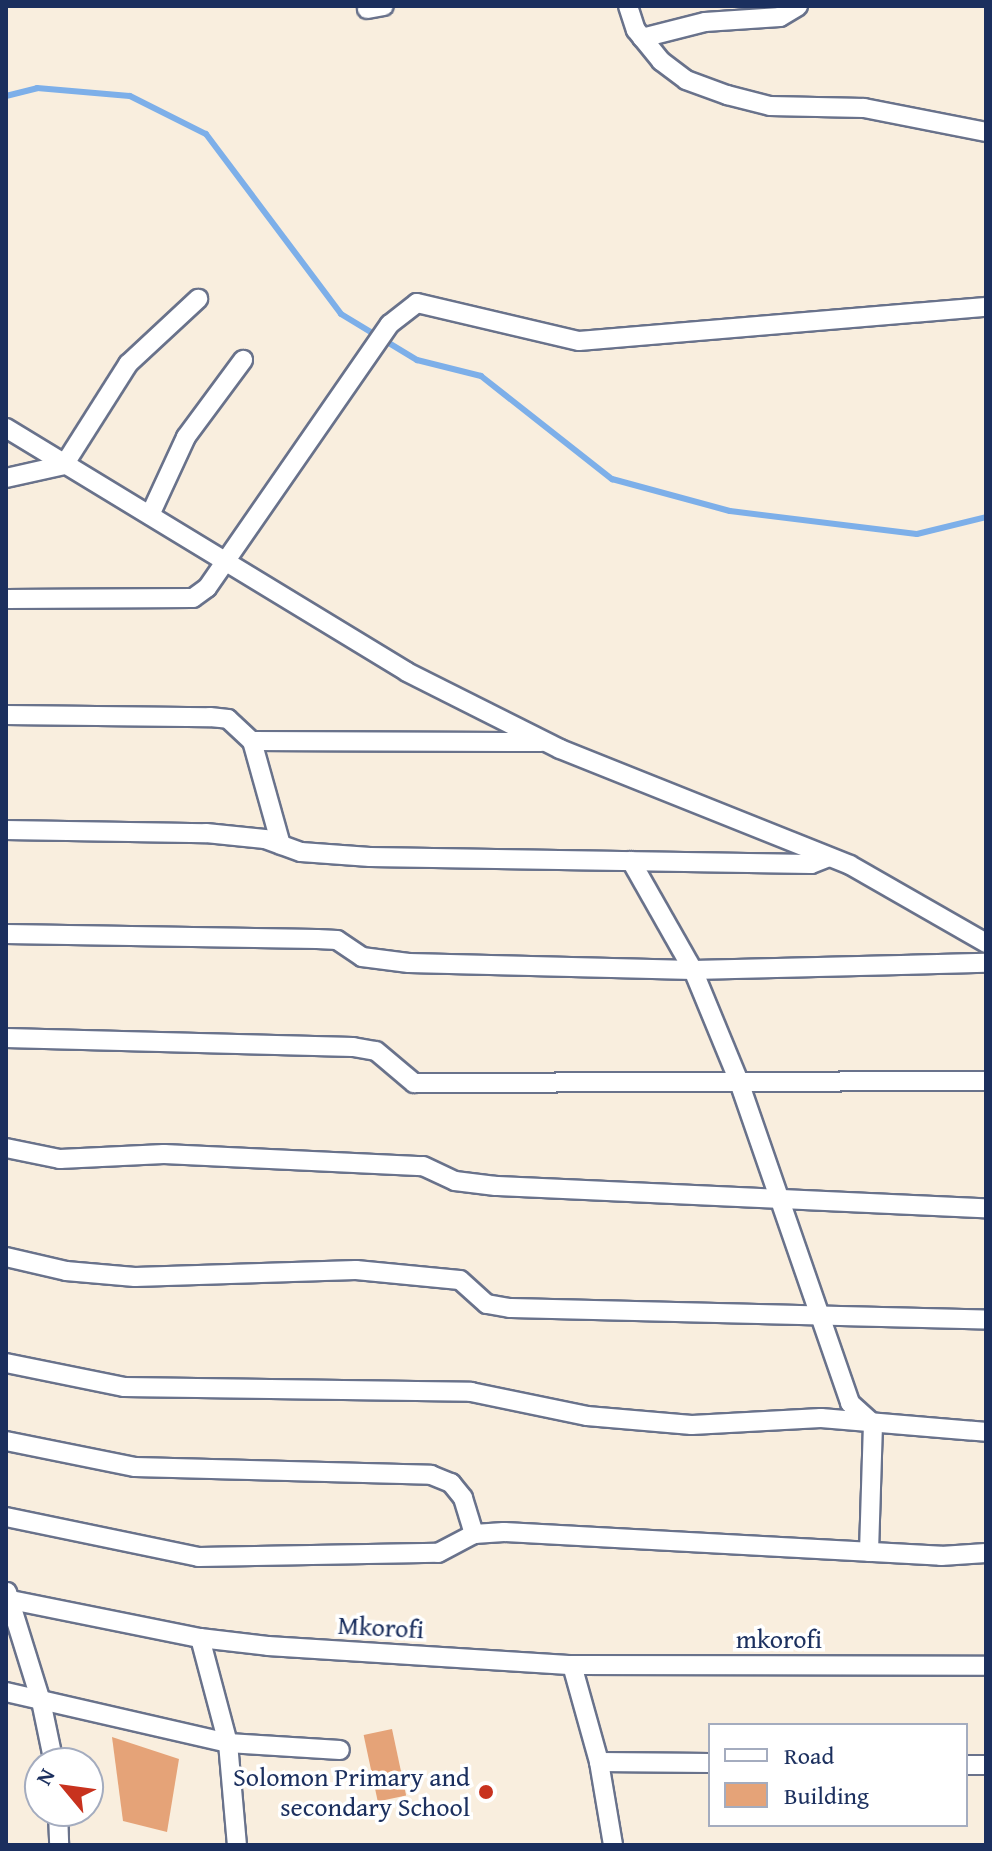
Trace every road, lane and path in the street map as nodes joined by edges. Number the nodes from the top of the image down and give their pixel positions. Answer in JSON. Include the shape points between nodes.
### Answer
{"nodes":[{"id":1,"x":628,"y":6,"type":"edge"},
{"id":2,"x":798,"y":6,"type":"edge"},
{"id":3,"x":642,"y":38,"type":"junction"},
{"id":4,"x":986,"y":132,"type":"edge"},
{"id":5,"x":198,"y":299,"type":"dead end"},
{"id":6,"x":986,"y":307,"type":"edge"},
{"id":7,"x":243,"y":360,"type":"dead end"},
{"id":8,"x":6,"y":428,"type":"edge"},
{"id":9,"x":64,"y":465,"type":"junction"},
{"id":10,"x":6,"y":478,"type":"edge"},
{"id":11,"x":150,"y":515,"type":"junction"},
{"id":12,"x":223,"y":558,"type":"junction"},
{"id":13,"x":6,"y":599,"type":"edge"},
{"id":14,"x":6,"y":715,"type":"edge"},
{"id":15,"x":252,"y":741,"type":"junction"},
{"id":16,"x":546,"y":742,"type":"junction"},
{"id":17,"x":6,"y":830,"type":"edge"},
{"id":18,"x":281,"y":845,"type":"junction"},
{"id":19,"x":829,"y":857,"type":"junction"},
{"id":20,"x":631,"y":861,"type":"junction"},
{"id":21,"x":6,"y":934,"type":"edge"},
{"id":22,"x":986,"y":943,"type":"edge"},
{"id":23,"x":986,"y":963,"type":"edge"},
{"id":24,"x":693,"y":970,"type":"junction"},
{"id":25,"x":6,"y":1038,"type":"edge"},
{"id":26,"x":738,"y":1079,"type":"junction"},
{"id":27,"x":986,"y":1081,"type":"edge"},
{"id":28,"x":6,"y":1148,"type":"edge"},
{"id":29,"x":779,"y":1200,"type":"junction"},
{"id":30,"x":986,"y":1208,"type":"edge"},
{"id":31,"x":6,"y":1257,"type":"edge"},
{"id":32,"x":817,"y":1319,"type":"junction"},
{"id":33,"x":986,"y":1320,"type":"edge"},
{"id":34,"x":6,"y":1363,"type":"edge"},
{"id":35,"x":873,"y":1424,"type":"junction"},
{"id":36,"x":986,"y":1432,"type":"edge"},
{"id":37,"x":6,"y":1441,"type":"edge"},
{"id":38,"x":6,"y":1517,"type":"edge"},
{"id":39,"x":474,"y":1534,"type":"junction"},
{"id":40,"x":869,"y":1552,"type":"junction"},
{"id":41,"x":986,"y":1553,"type":"edge"},
{"id":42,"x":7,"y":1596,"type":"edge"},
{"id":43,"x":200,"y":1638,"type":"junction"},
{"id":44,"x":572,"y":1665,"type":"junction"},
{"id":45,"x":986,"y":1666,"type":"edge"},
{"id":46,"x":6,"y":1692,"type":"edge"},
{"id":47,"x":41,"y":1701,"type":"junction"},
{"id":48,"x":228,"y":1743,"type":"junction"},
{"id":49,"x":51,"y":1747,"type":"edge"},
{"id":50,"x":340,"y":1750,"type":"dead end"},
{"id":51,"x":599,"y":1762,"type":"junction"},
{"id":52,"x":708,"y":1763,"type":"edge"},
{"id":53,"x":237,"y":1845,"type":"edge"},
{"id":54,"x":613,"y":1845,"type":"edge"}],
"edges":[{"from":1,"to":3,"type":"street"},
{"from":2,"to":3,"type":"street","via":[[780,17],[705,22]]},
{"from":3,"to":4,"type":"street","via":[[686,80],[727,95],[770,106],[864,108]]},
{"from":5,"to":9,"type":"street","via":[[128,364]]},
{"from":6,"to":12,"type":"street","via":[[579,341],[417,303],[390,324]]},
{"from":7,"to":11,"type":"street","via":[[186,437]]},
{"from":8,"to":9,"type":"street"},
{"from":9,"to":10,"type":"street"},
{"from":9,"to":11,"type":"street"},
{"from":11,"to":12,"type":"street"},
{"from":12,"to":13,"type":"street","via":[[207,588],[193,598]]},
{"from":12,"to":16,"type":"street","via":[[407,672]]},
{"from":14,"to":15,"type":"street","via":[[210,717],[228,719]]},
{"from":15,"to":16,"type":"street"},
{"from":15,"to":18,"type":"street"},
{"from":16,"to":19,"type":"street"},
{"from":17,"to":18,"type":"street","via":[[206,833]]},
{"from":18,"to":20,"type":"street","via":[[301,852],[370,857]]},
{"from":19,"to":20,"type":"street","via":[[811,864]]},
{"from":19,"to":22,"type":"street"},
{"from":20,"to":24,"type":"street"},
{"from":21,"to":24,"type":"street","via":[[337,940],[362,957],[409,963]]},
{"from":23,"to":24,"type":"street"},
{"from":24,"to":26,"type":"street"},
{"from":25,"to":26,"type":"street","via":[[353,1047],[376,1051],[414,1083]]},
{"from":26,"to":27,"type":"street"},
{"from":26,"to":29,"type":"street"},
{"from":28,"to":29,"type":"street","via":[[60,1159],[164,1154],[423,1166],[455,1181],[496,1186]]},
{"from":29,"to":30,"type":"street"},
{"from":29,"to":32,"type":"street"},
{"from":31,"to":32,"type":"street","via":[[66,1271],[135,1277],[356,1270],[460,1280],[487,1304],[510,1308]]},
{"from":32,"to":33,"type":"street"},
{"from":32,"to":35,"type":"street","via":[[850,1403]]},
{"from":34,"to":35,"type":"street","via":[[124,1387],[471,1392],[587,1416],[692,1425],[821,1418]]},
{"from":35,"to":36,"type":"street"},
{"from":35,"to":40,"type":"street"},
{"from":37,"to":39,"type":"street","via":[[180,1471],[431,1475],[451,1483],[463,1498]]},
{"from":38,"to":39,"type":"street","via":[[199,1557],[438,1553]]},
{"from":39,"to":40,"type":"street"},
{"from":40,"to":41,"type":"street"},
{"from":42,"to":43,"type":"street","name":"Mkorofi"},
{"from":42,"to":47,"type":"street"},
{"from":43,"to":44,"type":"street","name":"Mkorofi"},
{"from":43,"to":48,"type":"street"},
{"from":44,"to":45,"type":"street","name":"mkorofi"},
{"from":44,"to":51,"type":"street"},
{"from":46,"to":47,"type":"street"},
{"from":47,"to":48,"type":"street"},
{"from":47,"to":49,"type":"street"},
{"from":48,"to":50,"type":"street"},
{"from":48,"to":53,"type":"street"},
{"from":51,"to":52,"type":"street"},
{"from":51,"to":54,"type":"street"}]}
